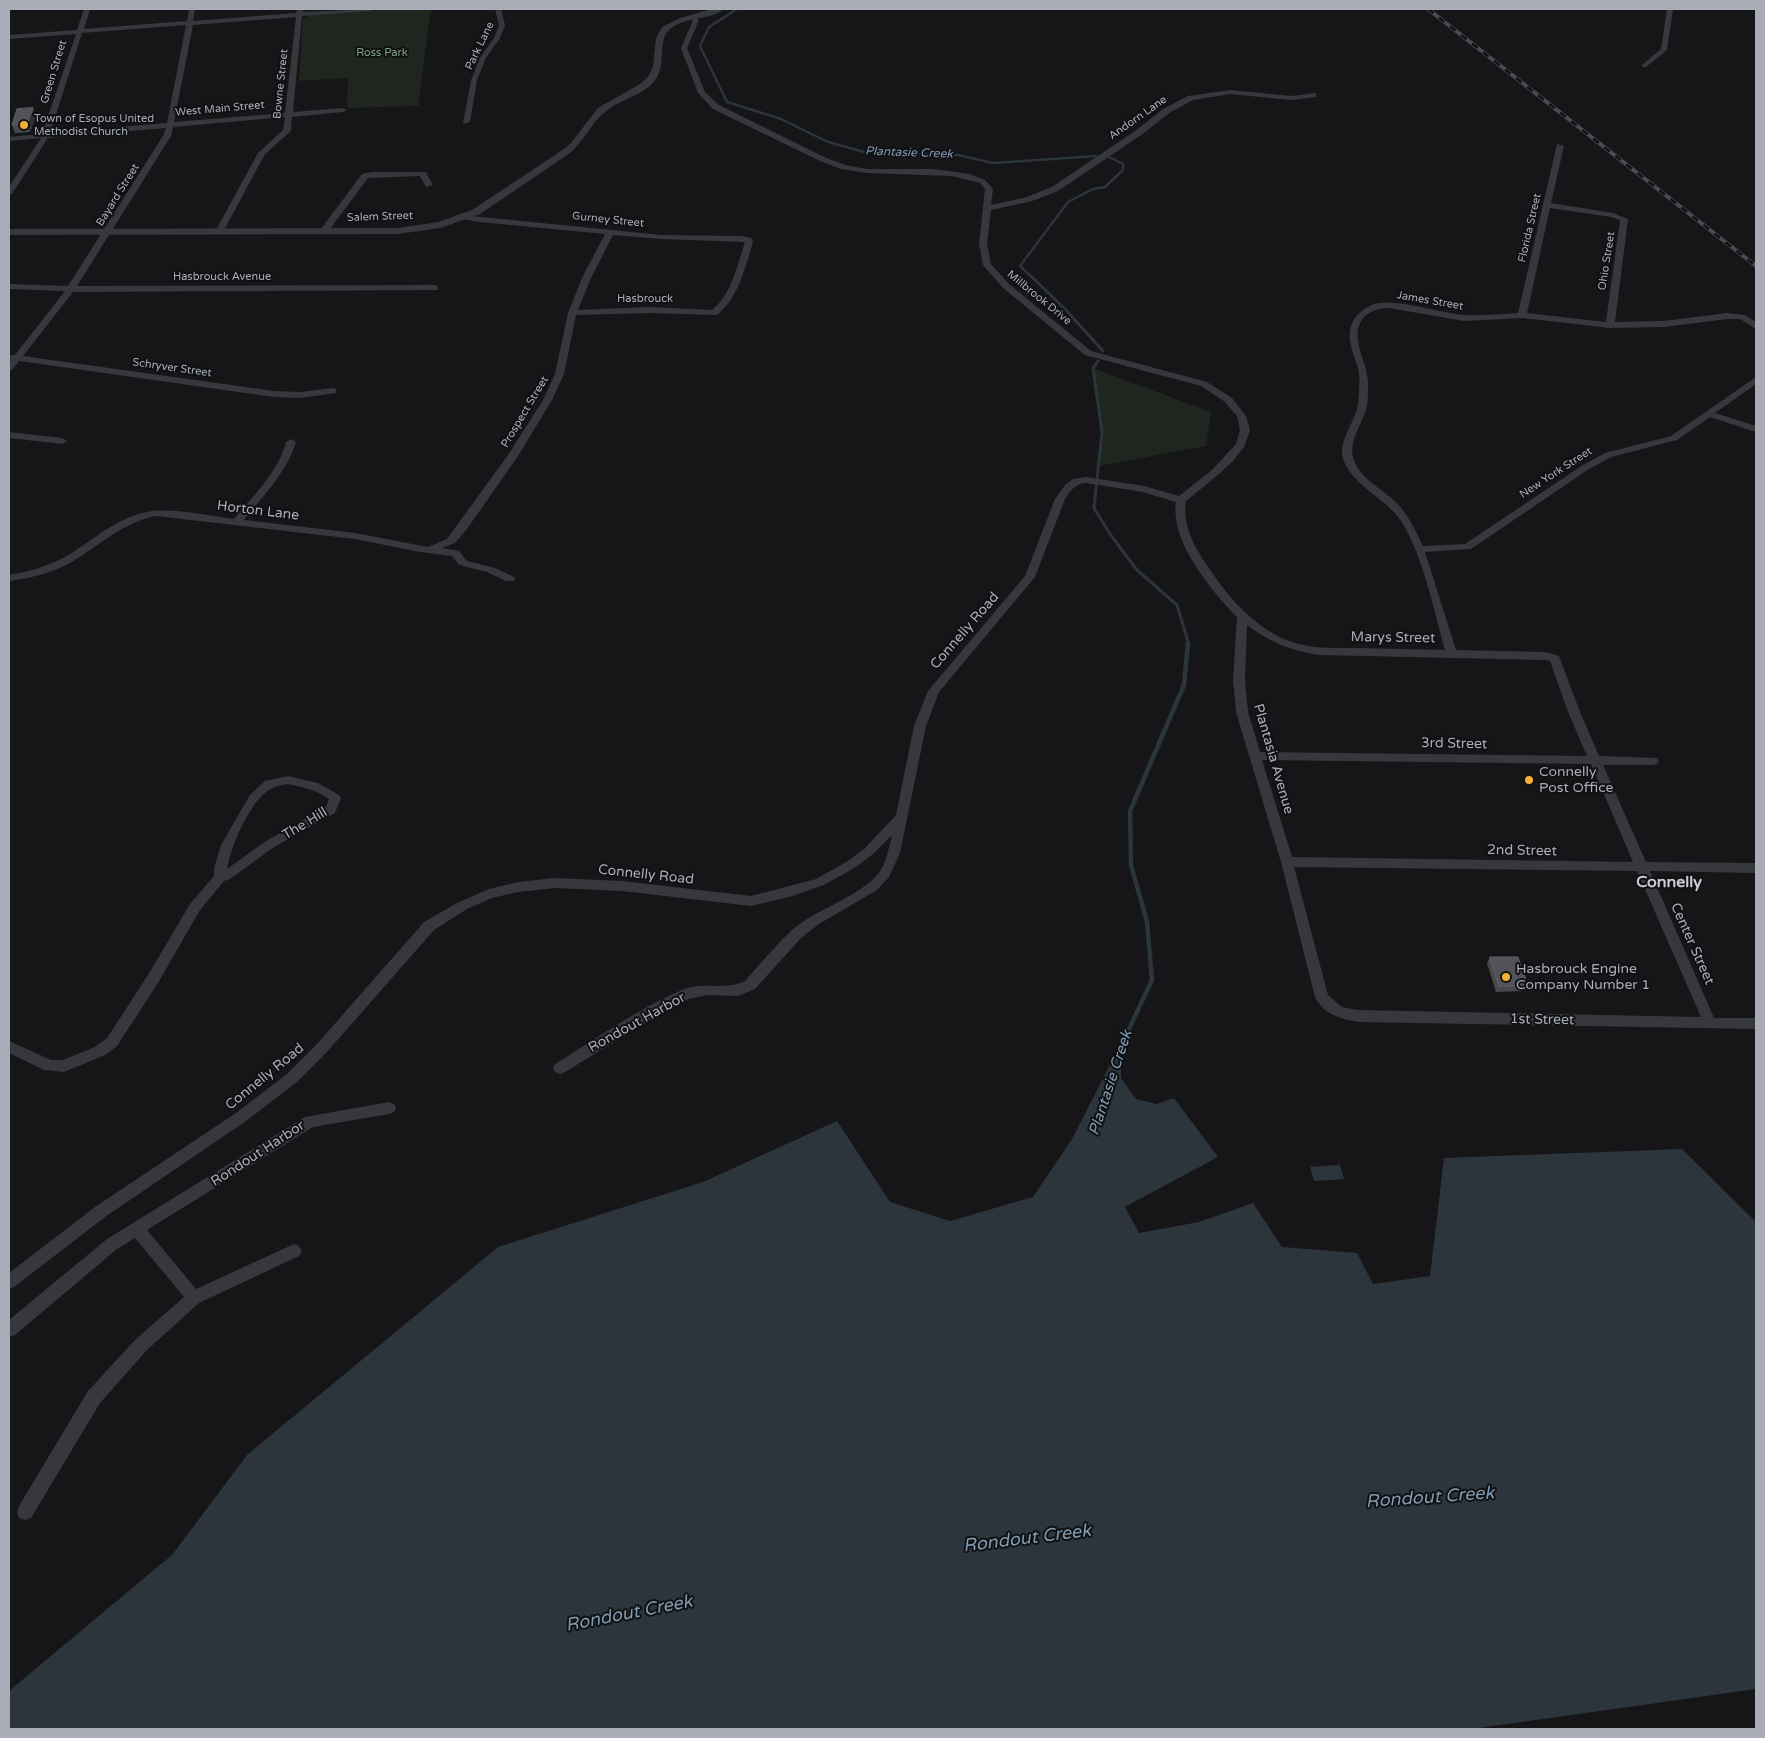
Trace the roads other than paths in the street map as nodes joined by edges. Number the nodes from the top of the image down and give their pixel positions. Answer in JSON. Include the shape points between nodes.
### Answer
{"nodes":[{"id":1,"x":87,"y":9,"type":"edge"},
{"id":2,"x":192,"y":9,"type":"edge"},
{"id":3,"x":371,"y":9,"type":"edge"},
{"id":4,"x":498,"y":9,"type":"edge"},
{"id":5,"x":720,"y":9,"type":"edge"},
{"id":6,"x":1670,"y":9,"type":"edge"},
{"id":7,"x":300,"y":12,"type":"edge"},
{"id":8,"x":693,"y":17,"type":"junction"},
{"id":9,"x":189,"y":23,"type":"junction"},
{"id":10,"x":78,"y":32,"type":"junction"},
{"id":11,"x":9,"y":37,"type":"edge"},
{"id":12,"x":1644,"y":66,"type":"dead end"},
{"id":13,"x":1313,"y":95,"type":"dead end"},
{"id":14,"x":343,"y":110,"type":"dead end"},
{"id":15,"x":289,"y":114,"type":"junction"},
{"id":16,"x":466,"y":122,"type":"dead end"},
{"id":17,"x":170,"y":125,"type":"junction"},
{"id":18,"x":46,"y":136,"type":"junction"},
{"id":19,"x":9,"y":139,"type":"edge"},
{"id":20,"x":1560,"y":146,"type":"dead end"},
{"id":21,"x":429,"y":185,"type":"dead end"},
{"id":22,"x":9,"y":192,"type":"edge"},
{"id":23,"x":1548,"y":205,"type":"junction"},
{"id":24,"x":987,"y":208,"type":"junction"},
{"id":25,"x":466,"y":217,"type":"junction"},
{"id":26,"x":220,"y":230,"type":"junction"},
{"id":27,"x":109,"y":231,"type":"junction"},
{"id":28,"x":324,"y":231,"type":"junction"},
{"id":29,"x":9,"y":232,"type":"edge"},
{"id":30,"x":612,"y":232,"type":"junction"},
{"id":31,"x":9,"y":286,"type":"edge"},
{"id":32,"x":434,"y":288,"type":"dead end"},
{"id":33,"x":71,"y":289,"type":"junction"},
{"id":34,"x":717,"y":311,"type":"joint"},
{"id":35,"x":572,"y":313,"type":"junction"},
{"id":36,"x":1522,"y":315,"type":"junction"},
{"id":37,"x":1610,"y":325,"type":"junction"},
{"id":38,"x":1756,"y":326,"type":"edge"},
{"id":39,"x":13,"y":357,"type":"edge"},
{"id":40,"x":9,"y":368,"type":"edge"},
{"id":41,"x":1756,"y":380,"type":"edge"},
{"id":42,"x":333,"y":391,"type":"dead end"},
{"id":43,"x":1709,"y":414,"type":"junction"},
{"id":44,"x":1756,"y":429,"type":"edge"},
{"id":45,"x":9,"y":434,"type":"edge"},
{"id":46,"x":62,"y":441,"type":"dead end"},
{"id":47,"x":291,"y":442,"type":"dead end"},
{"id":48,"x":1181,"y":500,"type":"junction"},
{"id":49,"x":238,"y":522,"type":"junction"},
{"id":50,"x":1419,"y":548,"type":"junction"},
{"id":51,"x":428,"y":549,"type":"junction"},
{"id":52,"x":9,"y":578,"type":"edge"},
{"id":53,"x":510,"y":579,"type":"dead end"},
{"id":54,"x":1242,"y":616,"type":"junction"},
{"id":55,"x":1452,"y":654,"type":"junction"},
{"id":56,"x":1553,"y":657,"type":"joint"},
{"id":57,"x":1254,"y":756,"type":"junction"},
{"id":58,"x":1595,"y":760,"type":"junction"},
{"id":59,"x":1653,"y":761,"type":"dead end"},
{"id":60,"x":902,"y":817,"type":"junction"},
{"id":61,"x":1287,"y":862,"type":"junction"},
{"id":62,"x":1642,"y":867,"type":"junction"},
{"id":63,"x":1756,"y":868,"type":"edge"},
{"id":64,"x":220,"y":878,"type":"junction"},
{"id":65,"x":1329,"y":1007,"type":"joint"},
{"id":66,"x":1710,"y":1023,"type":"junction"},
{"id":67,"x":1756,"y":1024,"type":"edge"},
{"id":68,"x":9,"y":1047,"type":"edge"},
{"id":69,"x":560,"y":1068,"type":"dead end"},
{"id":70,"x":389,"y":1108,"type":"dead end"},
{"id":71,"x":138,"y":1229,"type":"junction"},
{"id":72,"x":294,"y":1251,"type":"dead end"},
{"id":73,"x":9,"y":1282,"type":"edge"},
{"id":74,"x":194,"y":1298,"type":"junction"},
{"id":75,"x":9,"y":1330,"type":"edge"},
{"id":76,"x":25,"y":1512,"type":"dead end"}],
"edges":[{"from":1,"to":10,"type":"street","name":"Green Street"},
{"from":2,"to":9,"type":"street","name":"Bayard Street"},
{"from":3,"to":7,"type":"street"},
{"from":4,"to":16,"type":"street","name":"Park Lane","via":[[502,25],[474,80]]},
{"from":5,"to":8,"type":"street","name":"Salem Street"},
{"from":6,"to":12,"type":"street","via":[[1664,50]]},
{"from":7,"to":9,"type":"street"},
{"from":7,"to":15,"type":"street","name":"Bowne Street"},
{"from":8,"to":24,"type":"street","name":"Millbrook Drive","via":[[695,26],[686,40],[686,56],[702,94],[716,107],[836,166],[876,172],[932,172],[976,179],[987,186]]},
{"from":8,"to":25,"type":"street","name":"Salem Street","via":[[670,26],[662,34],[658,67],[648,83],[601,110],[567,151]]},
{"from":9,"to":10,"type":"street"},
{"from":9,"to":17,"type":"street","name":"Bayard Street"},
{"from":10,"to":11,"type":"street"},
{"from":10,"to":18,"type":"street","name":"Green Street"},
{"from":13,"to":24,"type":"street","name":"Andorn Lane","via":[[1291,98],[1230,92],[1191,98],[1166,111],[1055,189],[1030,199]]},
{"from":14,"to":15,"type":"street","name":"West Main Street"},
{"from":15,"to":17,"type":"street","name":"West Main Street"},
{"from":15,"to":26,"type":"street","name":"Bowne Street","via":[[287,131],[262,153]]},
{"from":17,"to":18,"type":"street","name":"West Main Street"},
{"from":17,"to":27,"type":"street","name":"Bayard Street","via":[[157,154]]},
{"from":18,"to":19,"type":"street","name":"West Main Street"},
{"from":18,"to":22,"type":"street","name":"Green Street"},
{"from":20,"to":23,"type":"street","name":"Florida Street"},
{"from":21,"to":28,"type":"street","via":[[423,174],[365,176]]},
{"from":23,"to":36,"type":"street","name":"Florida Street"},
{"from":23,"to":37,"type":"street","name":"Ohio Street","via":[[1624,219]]},
{"from":24,"to":48,"type":"street","name":"Millbrook Drive","via":[[983,244],[987,265],[1006,286],[1059,329],[1088,352],[1204,384],[1240,410],[1245,426],[1238,452]]},
{"from":25,"to":28,"type":"street","name":"Salem Street","via":[[416,229]]},
{"from":25,"to":30,"type":"street","name":"Gurney Street"},
{"from":26,"to":27,"type":"street","name":"Salem Street"},
{"from":26,"to":28,"type":"street","name":"Salem Street"},
{"from":27,"to":29,"type":"street","name":"Salem Street"},
{"from":27,"to":33,"type":"street","name":"Bayard Street"},
{"from":30,"to":34,"type":"street","name":"Gurney Street","via":[[669,238],[748,240],[735,286]]},
{"from":30,"to":35,"type":"street","name":"Prospect Street","via":[[589,272]]},
{"from":31,"to":33,"type":"street","name":"Hasbrouck Avenue"},
{"from":32,"to":33,"type":"street","name":"Hasbrouck Avenue"},
{"from":33,"to":39,"type":"street","name":"Bayard Street"},
{"from":34,"to":35,"type":"street","name":"Hasbrouck"},
{"from":35,"to":51,"type":"street","name":"Prospect Street","via":[[558,378],[527,434],[451,541]]},
{"from":36,"to":37,"type":"street","name":"James Street"},
{"from":36,"to":50,"type":"street","name":"James Street","via":[[1464,318],[1389,305],[1369,309],[1356,323],[1353,337],[1364,384],[1362,407],[1347,445],[1349,461],[1361,478],[1393,505],[1406,521]]},
{"from":37,"to":38,"type":"street","name":"James Street","via":[[1742,317]]},
{"from":39,"to":40,"type":"street","name":"Bayard Street"},
{"from":39,"to":42,"type":"street","name":"Schryver Street","via":[[274,394]]},
{"from":41,"to":43,"type":"street","name":"New York Street"},
{"from":43,"to":44,"type":"street"},
{"from":43,"to":50,"type":"street","name":"New York Street","via":[[1674,438],[1608,455],[1586,467],[1468,547]]},
{"from":45,"to":46,"type":"street"},
{"from":47,"to":49,"type":"street","via":[[284,461]]},
{"from":48,"to":54,"type":"street","via":[[1181,525],[1194,553],[1205,573]]},
{"from":48,"to":60,"type":"street","name":"Connelly Road","via":[[1144,488],[1086,480],[1069,486],[1060,499],[1030,577],[934,691],[920,726]]},
{"from":49,"to":51,"type":"street","name":"Horton Lane","via":[[355,536]]},
{"from":49,"to":52,"type":"street","name":"Horton Lane","via":[[168,513],[147,514],[128,521],[52,567]]},
{"from":50,"to":55,"type":"street","name":"James Street"},
{"from":51,"to":53,"type":"street","name":"Horton Lane","via":[[455,553],[463,563]]},
{"from":54,"to":55,"type":"street","name":"Marys Street","via":[[1258,629],[1297,648]]},
{"from":54,"to":57,"type":"street","name":"Plantasia Avenue","via":[[1242,712]]},
{"from":55,"to":56,"type":"street","name":"Marys Street"},
{"from":56,"to":58,"type":"street","name":"Center Street"},
{"from":57,"to":58,"type":"street","name":"3rd Street"},
{"from":57,"to":61,"type":"street","name":"Plantasia Avenue"},
{"from":58,"to":59,"type":"street","name":"3rd Street"},
{"from":58,"to":62,"type":"street","name":"Center Street"},
{"from":60,"to":69,"type":"street","name":"Rondout Harbor","via":[[894,853],[885,874],[873,887],[814,920],[796,934],[750,985],[738,991],[707,990],[688,994],[662,1006]]},
{"from":60,"to":73,"type":"street","name":"Connelly Road","via":[[869,851],[820,882],[751,901],[622,886],[555,883],[489,894],[462,906],[429,926],[292,1078],[241,1117],[100,1212]]},
{"from":61,"to":62,"type":"street","name":"2nd Street"},
{"from":61,"to":65,"type":"street","name":"Plantasia Avenue","via":[[1322,997]]},
{"from":62,"to":63,"type":"street","name":"2nd Street"},
{"from":62,"to":66,"type":"street","name":"Center Street"},
{"from":64,"to":64,"type":"street","name":"The Hill","via":[[223,856],[260,790],[288,780],[306,782],[336,798],[331,810],[270,844]]},
{"from":64,"to":68,"type":"street","name":"The Hill","via":[[195,907],[112,1042],[100,1052],[64,1066],[49,1066]]},
{"from":65,"to":66,"type":"street","name":"1st Street","via":[[1336,1012],[1358,1016]]},
{"from":66,"to":67,"type":"street","name":"1st Street"},
{"from":70,"to":71,"type":"street","name":"Rondout Harbor","via":[[310,1121]]},
{"from":71,"to":74,"type":"street"},
{"from":71,"to":75,"type":"street","name":"Rondout Harbor","via":[[112,1244]]},
{"from":72,"to":74,"type":"street"},
{"from":74,"to":76,"type":"street","via":[[140,1346],[94,1397]]}]}
